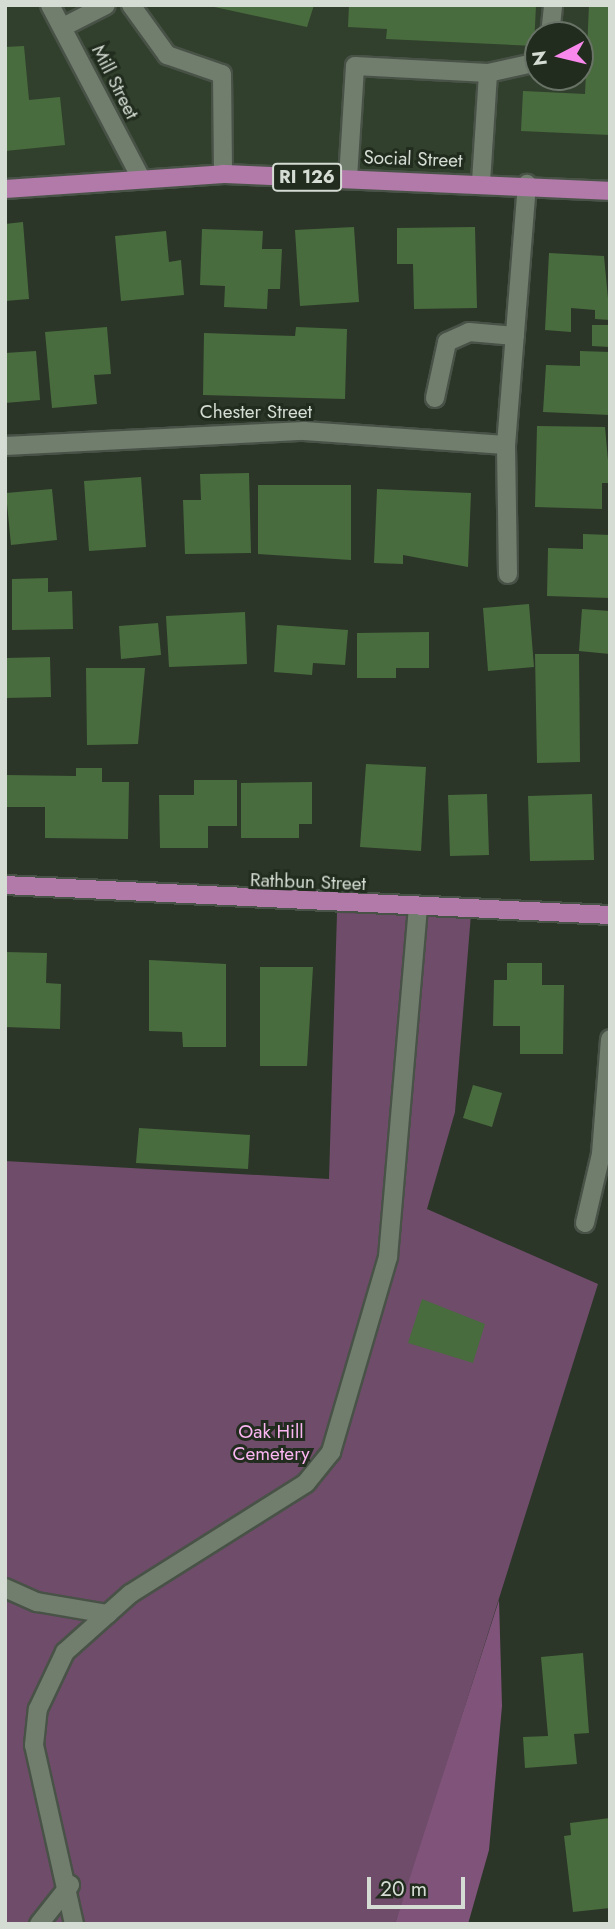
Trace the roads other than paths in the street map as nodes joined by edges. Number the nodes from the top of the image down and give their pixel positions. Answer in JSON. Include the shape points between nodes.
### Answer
{"nodes":[{"id":1,"x":50,"y":5,"type":"edge"},
{"id":2,"x":106,"y":5,"type":"edge"},
{"id":3,"x":131,"y":5,"type":"edge"},
{"id":4,"x":64,"y":27,"type":"junction"},
{"id":5,"x":524,"y":65,"type":"edge"},
{"id":6,"x":488,"y":73,"type":"junction"},
{"id":7,"x":223,"y":174,"type":"junction"},
{"id":8,"x":141,"y":178,"type":"junction"},
{"id":9,"x":348,"y":178,"type":"junction"},
{"id":10,"x":481,"y":182,"type":"junction"},
{"id":11,"x":527,"y":184,"type":"junction"},
{"id":12,"x":5,"y":189,"type":"edge"},
{"id":13,"x":610,"y":191,"type":"edge"},
{"id":14,"x":515,"y":336,"type":"junction"},
{"id":15,"x":435,"y":398,"type":"dead end"},
{"id":16,"x":506,"y":445,"type":"junction"},
{"id":17,"x":5,"y":446,"type":"edge"},
{"id":18,"x":508,"y":574,"type":"dead end"},
{"id":19,"x":5,"y":885,"type":"edge"},
{"id":20,"x":418,"y":908,"type":"junction"},
{"id":21,"x":610,"y":915,"type":"edge"},
{"id":22,"x":610,"y":1039,"type":"edge"},
{"id":23,"x":585,"y":1223,"type":"dead end"},
{"id":24,"x":5,"y":1588,"type":"edge"},
{"id":25,"x":108,"y":1614,"type":"junction"},
{"id":26,"x":70,"y":1885,"type":"junction"},
{"id":27,"x":43,"y":1919,"type":"edge"},
{"id":28,"x":62,"y":1924,"type":"edge"},
{"id":29,"x":74,"y":1924,"type":"edge"}],
"edges":[{"from":1,"to":4,"type":"street","name":"Mill Street"},
{"from":2,"to":4,"type":"street"},
{"from":3,"to":7,"type":"street","via":[[167,55],[222,74]]},
{"from":4,"to":8,"type":"street","name":"Mill Street"},
{"from":5,"to":6,"type":"street"},
{"from":6,"to":9,"type":"street","via":[[355,66]]},
{"from":6,"to":10,"type":"street"},
{"from":7,"to":8,"type":"main road","name":"Social Street","number":"RI 126"},
{"from":7,"to":9,"type":"main road","name":"Social Street","number":"RI 126"},
{"from":8,"to":12,"type":"main road","name":"Social Street","number":"RI 126"},
{"from":9,"to":10,"type":"main road","name":"Social Street","number":"RI 126"},
{"from":10,"to":11,"type":"main road","name":"Social Street","number":"RI 126"},
{"from":11,"to":13,"type":"main road","name":"Social Street","number":"RI 126"},
{"from":11,"to":14,"type":"street"},
{"from":14,"to":15,"type":"street","via":[[469,332],[447,342]]},
{"from":14,"to":16,"type":"street"},
{"from":16,"to":17,"type":"street","name":"Chester Street","via":[[304,431]]},
{"from":16,"to":18,"type":"street"},
{"from":19,"to":20,"type":"main road","name":"Rathbun Street"},
{"from":20,"to":21,"type":"main road","name":"Rathbun Street"},
{"from":20,"to":25,"type":"street","via":[[388,1257],[331,1452],[306,1483],[228,1528]]},
{"from":22,"to":23,"type":"street","via":[[601,1154]]},
{"from":24,"to":25,"type":"street","via":[[37,1602]]},
{"from":25,"to":26,"type":"street","via":[[65,1652],[38,1709],[34,1745]]},
{"from":26,"to":27,"type":"street"},
{"from":26,"to":29,"type":"street"},
{"from":27,"to":28,"type":"street"}]}
